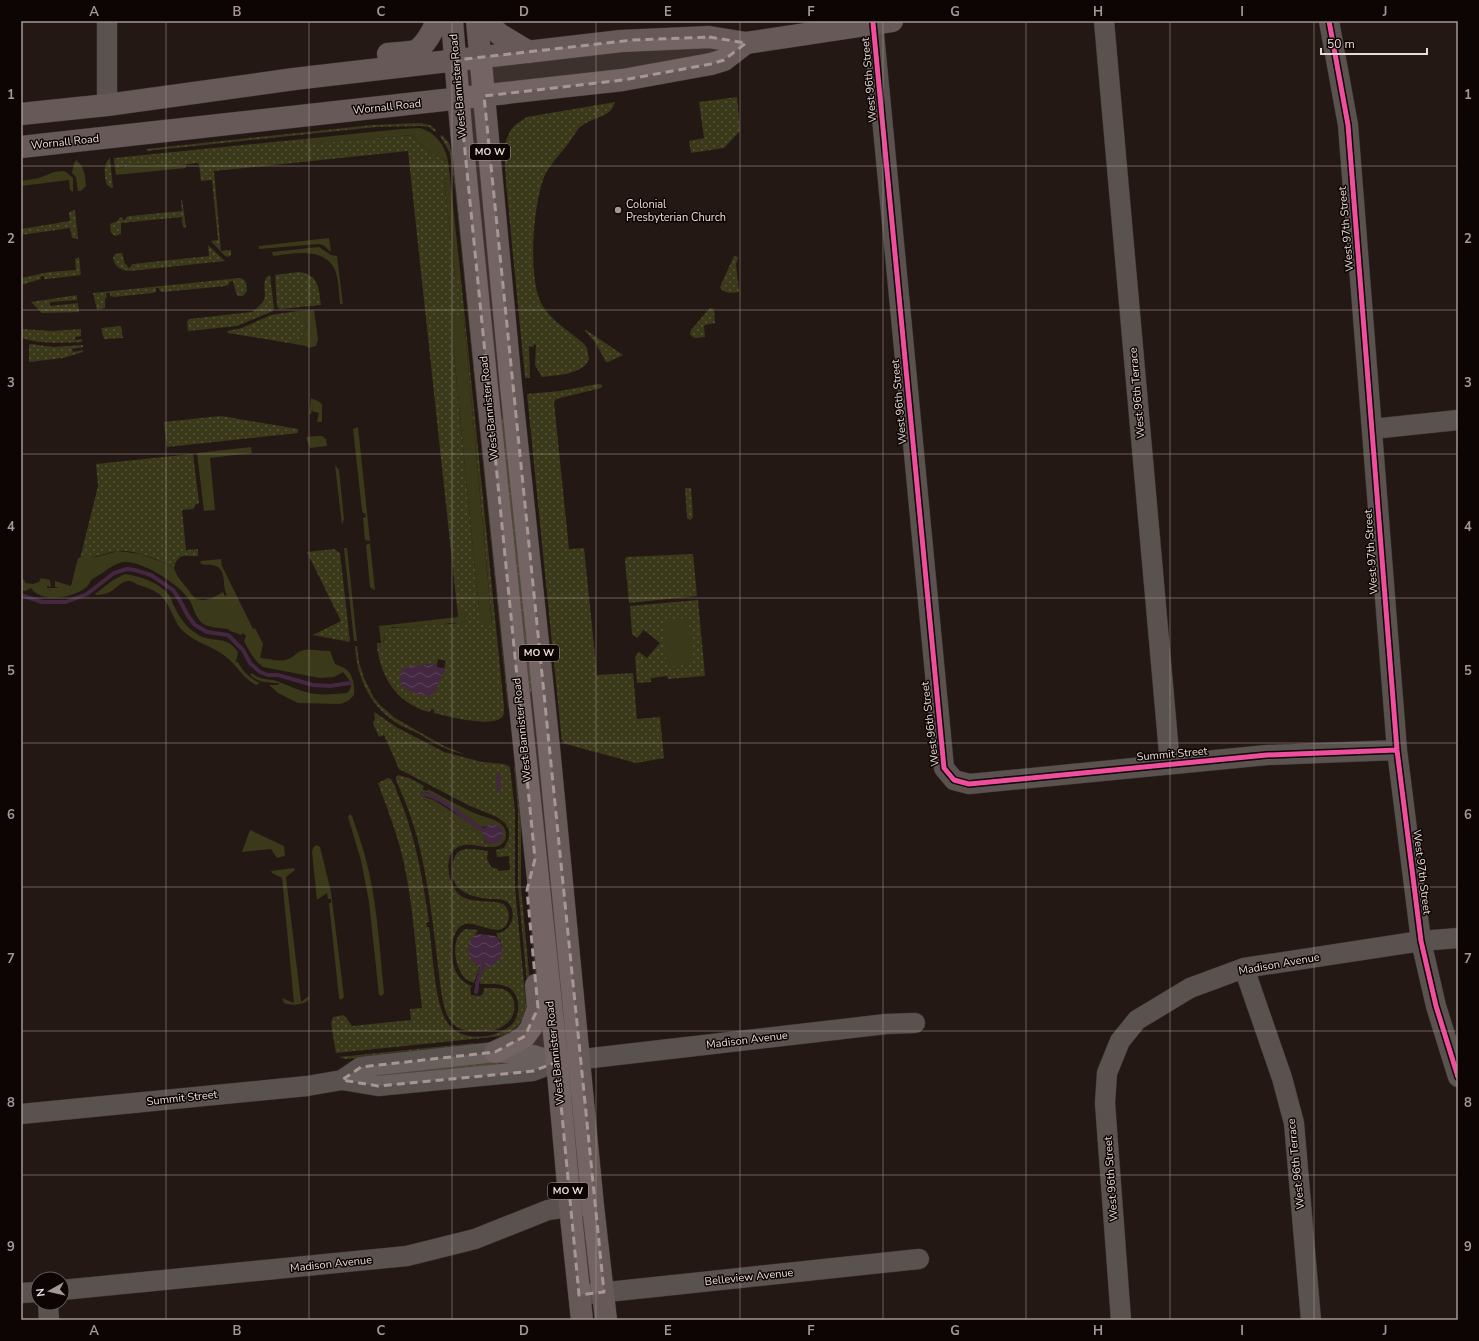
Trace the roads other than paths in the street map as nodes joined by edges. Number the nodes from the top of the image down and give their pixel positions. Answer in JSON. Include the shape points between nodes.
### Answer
{"nodes":[{"id":1,"x":107,"y":21,"type":"edge"},
{"id":2,"x":436,"y":21,"type":"edge"},
{"id":3,"x":452,"y":21,"type":"edge"},
{"id":4,"x":477,"y":21,"type":"edge"},
{"id":5,"x":486,"y":21,"type":"edge"},
{"id":6,"x":1104,"y":21,"type":"edge"},
{"id":7,"x":1329,"y":21,"type":"edge"},
{"id":8,"x":883,"y":22,"type":"edge"},
{"id":9,"x":746,"y":43,"type":"junction"},
{"id":10,"x":529,"y":52,"type":"junction"},
{"id":11,"x":480,"y":57,"type":"junction"},
{"id":12,"x":456,"y":60,"type":"junction"},
{"id":13,"x":294,"y":79,"type":"junction"},
{"id":14,"x":484,"y":96,"type":"junction"},
{"id":15,"x":458,"y":99,"type":"junction"},
{"id":16,"x":107,"y":105,"type":"junction"},
{"id":17,"x":21,"y":114,"type":"edge"},
{"id":18,"x":21,"y":147,"type":"edge"},
{"id":19,"x":1458,"y":420,"type":"edge"},
{"id":20,"x":1372,"y":430,"type":"junction"},
{"id":21,"x":1397,"y":750,"type":"junction"},
{"id":22,"x":1170,"y":764,"type":"junction"},
{"id":23,"x":951,"y":777,"type":"joint"},
{"id":24,"x":535,"y":859,"type":"junction"},
{"id":25,"x":1458,"y":938,"type":"edge"},
{"id":26,"x":1420,"y":941,"type":"junction"},
{"id":27,"x":1244,"y":968,"type":"junction"},
{"id":28,"x":915,"y":1022,"type":"dead end"},
{"id":29,"x":1120,"y":1041,"type":"joint"},
{"id":30,"x":495,"y":1052,"type":"junction"},
{"id":31,"x":579,"y":1059,"type":"junction"},
{"id":32,"x":557,"y":1062,"type":"junction"},
{"id":33,"x":1458,"y":1077,"type":"edge"},
{"id":34,"x":342,"y":1080,"type":"junction"},
{"id":35,"x":21,"y":1114,"type":"edge"},
{"id":36,"x":593,"y":1206,"type":"junction"},
{"id":37,"x":570,"y":1207,"type":"junction"},
{"id":38,"x":919,"y":1259,"type":"dead end"},
{"id":39,"x":70,"y":1289,"type":"edge"},
{"id":40,"x":604,"y":1292,"type":"junction"},
{"id":41,"x":579,"y":1295,"type":"junction"},
{"id":42,"x":582,"y":1320,"type":"edge"},
{"id":43,"x":606,"y":1320,"type":"edge"},
{"id":44,"x":1121,"y":1320,"type":"edge"},
{"id":45,"x":1311,"y":1320,"type":"edge"}],
"edges":[{"from":1,"to":16,"type":"street"},
{"from":2,"to":13,"type":"main road","via":[[427,40],[416,50],[316,66]]},
{"from":3,"to":12,"type":"main road","name":"West Bannister Road","number":"MO W"},
{"from":4,"to":11,"type":"main road","number":"MO W"},
{"from":5,"to":10,"type":"main road","via":[[499,34]]},
{"from":6,"to":22,"type":"street","name":"West 96th Terrace"},
{"from":7,"to":20,"type":"street","name":"West 97th Street","via":[[1348,125]]},
{"from":8,"to":9,"type":"main road","name":"Wornall Road"},
{"from":8,"to":23,"type":"street","name":"West 96th Street","via":[[944,768]]},
{"from":9,"to":10,"type":"main road","name":"Wornall Road","via":[[709,37],[633,40]]},
{"from":9,"to":14,"type":"main road","name":"Wornall Road","via":[[724,60],[711,64],[623,80]]},
{"from":10,"to":11,"type":"main road","name":"Wornall Road"},
{"from":11,"to":12,"type":"main road","name":"Wornall Road"},
{"from":11,"to":14,"type":"main road","number":"MO W"},
{"from":12,"to":13,"type":"main road","name":"Wornall Road"},
{"from":12,"to":15,"type":"main road","name":"West Bannister Road","number":"MO W"},
{"from":13,"to":16,"type":"main road","name":"Wornall Road"},
{"from":14,"to":15,"type":"main road","name":"Wornall Road"},
{"from":14,"to":31,"type":"main road","number":"MO W"},
{"from":15,"to":18,"type":"main road","name":"Wornall Road"},
{"from":15,"to":24,"type":"main road","name":"West Bannister Road","number":"MO W"},
{"from":16,"to":17,"type":"main road","name":"Wornall Road"},
{"from":19,"to":20,"type":"street"},
{"from":20,"to":21,"type":"street","name":"West 97th Street"},
{"from":21,"to":22,"type":"street","name":"Summit Street","via":[[1267,755]]},
{"from":21,"to":26,"type":"street","name":"West 97th Street"},
{"from":22,"to":23,"type":"street","name":"Summit Street","via":[[969,784]]},
{"from":24,"to":30,"type":"main road","via":[[527,890],[538,1008],[531,1028],[525,1036]]},
{"from":24,"to":32,"type":"main road","name":"West Bannister Road","number":"MO W"},
{"from":25,"to":26,"type":"street","name":"Madison Avenue"},
{"from":26,"to":27,"type":"street","name":"Madison Avenue"},
{"from":26,"to":33,"type":"street","name":"West 97th Street","via":[[1436,1006]]},
{"from":27,"to":29,"type":"street","name":"Madison Avenue","via":[[1190,988],[1137,1020]]},
{"from":27,"to":45,"type":"street","name":"West 96th Terrace","via":[[1282,1078],[1294,1122]]},
{"from":28,"to":31,"type":"street","name":"Madison Avenue"},
{"from":29,"to":44,"type":"street","name":"West 96th Street","via":[[1106,1073],[1105,1103]]},
{"from":30,"to":32,"type":"street","name":"Summit Street","via":[[533,1055]]},
{"from":30,"to":34,"type":"street","name":"Summit Street","via":[[361,1067]]},
{"from":31,"to":32,"type":"street","name":"Madison Avenue"},
{"from":31,"to":36,"type":"main road","number":"MO W"},
{"from":32,"to":34,"type":"street","name":"Summit Street","via":[[533,1071],[378,1086]]},
{"from":32,"to":37,"type":"main road","name":"West Bannister Road","number":"MO W"},
{"from":34,"to":35,"type":"street","name":"Summit Street","via":[[307,1086]]},
{"from":36,"to":37,"type":"street","name":"Madison Avenue"},
{"from":36,"to":40,"type":"main road","number":"MO W"},
{"from":37,"to":39,"type":"street","name":"Madison Avenue","via":[[548,1210],[475,1238],[407,1256]]},
{"from":37,"to":41,"type":"main road","name":"West Bannister Road","number":"MO W"},
{"from":38,"to":40,"type":"street","name":"Belleview Avenue"},
{"from":40,"to":41,"type":"street","name":"Belleview Avenue"},
{"from":40,"to":43,"type":"main road","number":"MO W"},
{"from":41,"to":42,"type":"main road","name":"West Bannister Road","number":"MO W"}]}
